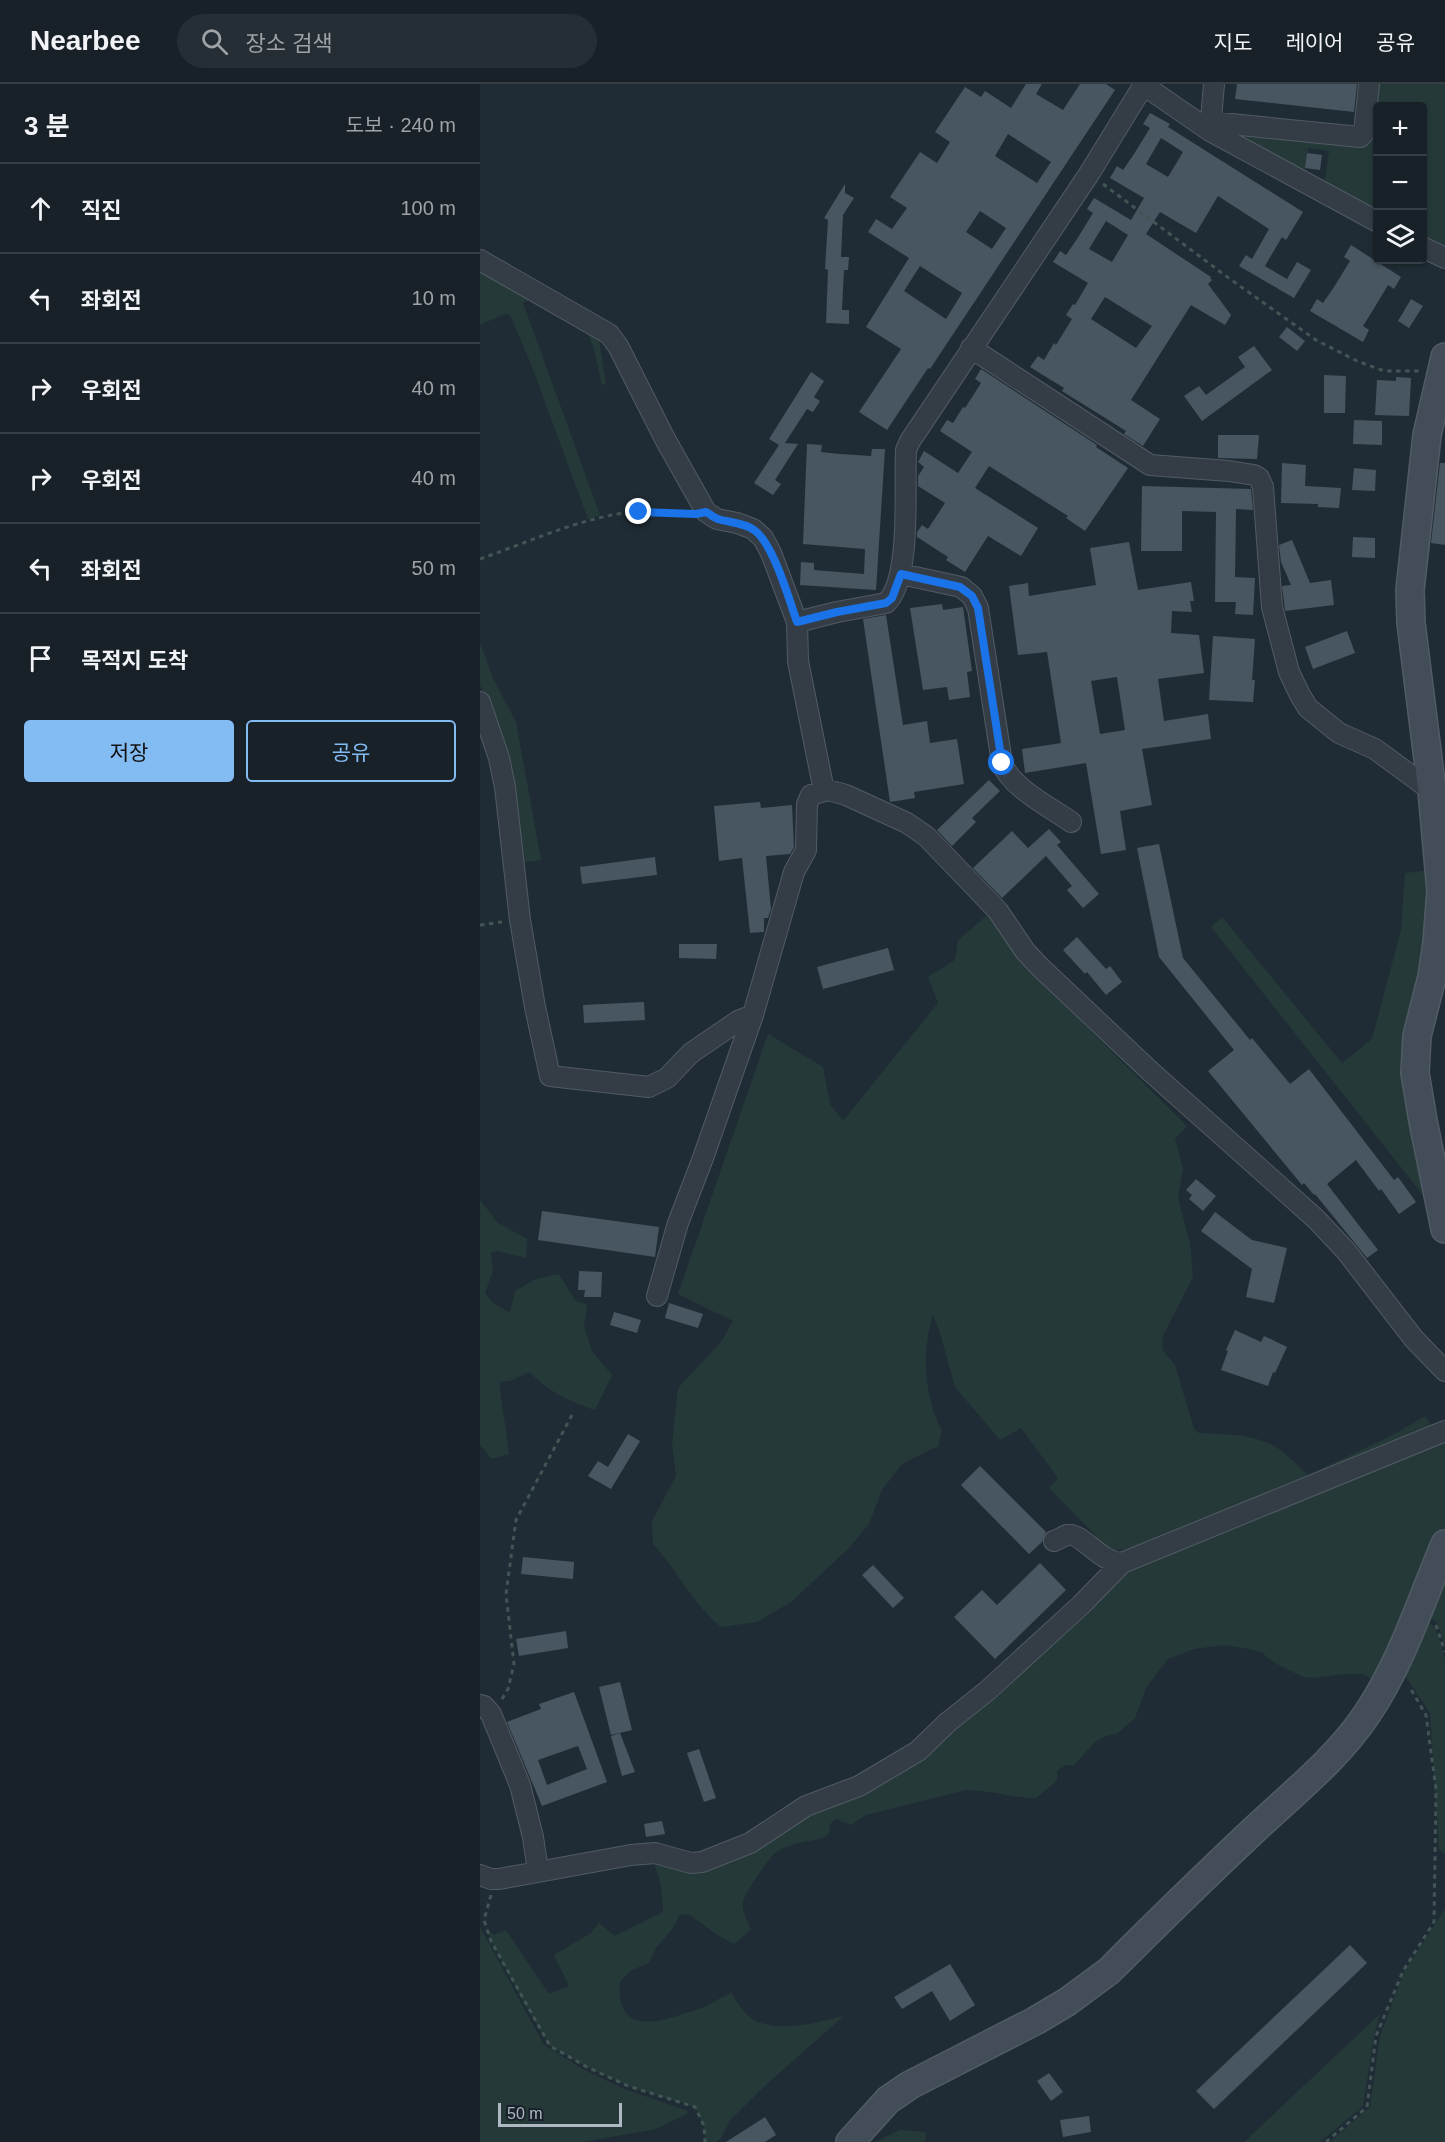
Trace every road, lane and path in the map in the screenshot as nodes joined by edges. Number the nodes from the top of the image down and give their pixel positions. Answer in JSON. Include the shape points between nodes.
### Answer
{"nodes":[{"id":1,"x":1215,"y":84,"type":"edge"},
{"id":2,"x":1369,"y":84,"type":"edge"},
{"id":3,"x":1143,"y":85,"type":"edge"},
{"id":4,"x":1210,"y":127,"type":"junction"},
{"id":5,"x":1089,"y":174,"type":"junction"},
{"id":6,"x":1373,"y":220,"type":"edge"},
{"id":7,"x":1427,"y":249,"type":"edge"},
{"id":8,"x":1445,"y":258,"type":"edge"},
{"id":9,"x":480,"y":260,"type":"edge"},
{"id":10,"x":971,"y":348,"type":"junction"},
{"id":11,"x":1444,"y":363,"type":"edge"},
{"id":12,"x":1436,"y":427,"type":"edge"},
{"id":13,"x":706,"y":512,"type":"junction"},
{"id":14,"x":480,"y":559,"type":"edge"},
{"id":15,"x":901,"y":574,"type":"junction"},
{"id":16,"x":797,"y":622,"type":"junction"},
{"id":17,"x":480,"y":702,"type":"edge"},
{"id":18,"x":824,"y":790,"type":"junction"},
{"id":19,"x":1432,"y":791,"type":"junction"},
{"id":20,"x":1071,"y":822,"type":"dead end"},
{"id":21,"x":520,"y":920,"type":"junction"},
{"id":22,"x":480,"y":925,"type":"edge"},
{"id":23,"x":753,"y":1015,"type":"junction"},
{"id":24,"x":1445,"y":1229,"type":"edge"},
{"id":25,"x":657,"y":1296,"type":"dead end"},
{"id":26,"x":1445,"y":1371,"type":"edge"},
{"id":27,"x":572,"y":1415,"type":"dead end"},
{"id":28,"x":1445,"y":1431,"type":"edge"},
{"id":29,"x":1054,"y":1541,"type":"dead end"},
{"id":30,"x":1445,"y":1544,"type":"edge"},
{"id":31,"x":1122,"y":1563,"type":"junction"},
{"id":32,"x":1396,"y":1663,"type":"junction"},
{"id":33,"x":484,"y":1708,"type":"edge"},
{"id":34,"x":538,"y":1871,"type":"junction"},
{"id":35,"x":485,"y":1877,"type":"edge"},
{"id":36,"x":705,"y":2142,"type":"edge"},
{"id":37,"x":850,"y":2142,"type":"edge"},
{"id":38,"x":1326,"y":2142,"type":"edge"}],
"edges":[{"from":1,"to":4,"type":"street"},
{"from":2,"to":4,"type":"street","via":[[1364,133],[1360,137]]},
{"from":3,"to":4,"type":"street"},
{"from":3,"to":5,"type":"street"},
{"from":4,"to":6,"type":"street"},
{"from":5,"to":10,"type":"street"},
{"from":5,"to":11,"type":"path","via":[[1316,340],[1384,371],[1402,372]]},
{"from":7,"to":8,"type":"street"},
{"from":9,"to":13,"type":"street","via":[[609,334]]},
{"from":10,"to":15,"type":"street","via":[[906,450]]},
{"from":10,"to":19,"type":"street","via":[[1150,465],[1229,471],[1259,478],[1263,487],[1272,607],[1289,672],[1300,695],[1308,708],[1339,733],[1376,749]]},
{"from":11,"to":12,"type":"street"},
{"from":12,"to":19,"type":"street","via":[[1410,590]]},
{"from":13,"to":14,"type":"path","via":[[614,514]]},
{"from":13,"to":16,"type":"street","via":[[753,529],[763,538]]},
{"from":15,"to":16,"type":"street","via":[[892,598],[886,603]]},
{"from":15,"to":20,"type":"street","via":[[960,587],[972,596],[978,608],[1006,773]]},
{"from":16,"to":18,"type":"street","via":[[798,661]]},
{"from":17,"to":21,"type":"street","via":[[503,778]]},
{"from":18,"to":23,"type":"street","via":[[812,795],[807,804],[806,850],[794,872]]},
{"from":18,"to":26,"type":"street","via":[[846,795],[926,836],[998,911],[1040,967],[1316,1219]]},
{"from":19,"to":24,"type":"street","via":[[1440,917],[1432,977],[1418,1036],[1416,1073]]},
{"from":21,"to":22,"type":"path"},
{"from":21,"to":23,"type":"street","via":[[550,1076],[649,1088],[667,1078],[691,1053]]},
{"from":23,"to":25,"type":"street","via":[[678,1223]]},
{"from":27,"to":33,"type":"path","via":[[516,1520],[506,1594],[514,1664],[502,1699]]},
{"from":28,"to":31,"type":"street"},
{"from":29,"to":31,"type":"street","via":[[1068,1535],[1079,1537],[1101,1557]]},
{"from":30,"to":32,"type":"street"},
{"from":31,"to":34,"type":"street","via":[[1081,1605],[918,1751],[859,1786],[806,1806],[750,1843],[702,1862],[691,1863],[655,1853]]},
{"from":32,"to":37,"type":"street","via":[[1378,1698],[1346,1741],[1109,1971],[1051,2012],[910,2085],[888,2100]]},
{"from":32,"to":38,"type":"path","via":[[1426,1715],[1436,1789],[1434,1922],[1403,1971],[1376,2036],[1367,2107]]},
{"from":33,"to":34,"type":"street","via":[[520,1785]]},
{"from":34,"to":35,"type":"street"},
{"from":35,"to":36,"type":"path","via":[[490,1898],[484,1920],[490,1941],[550,2046],[628,2086],[695,2107],[704,2126]]}]}
